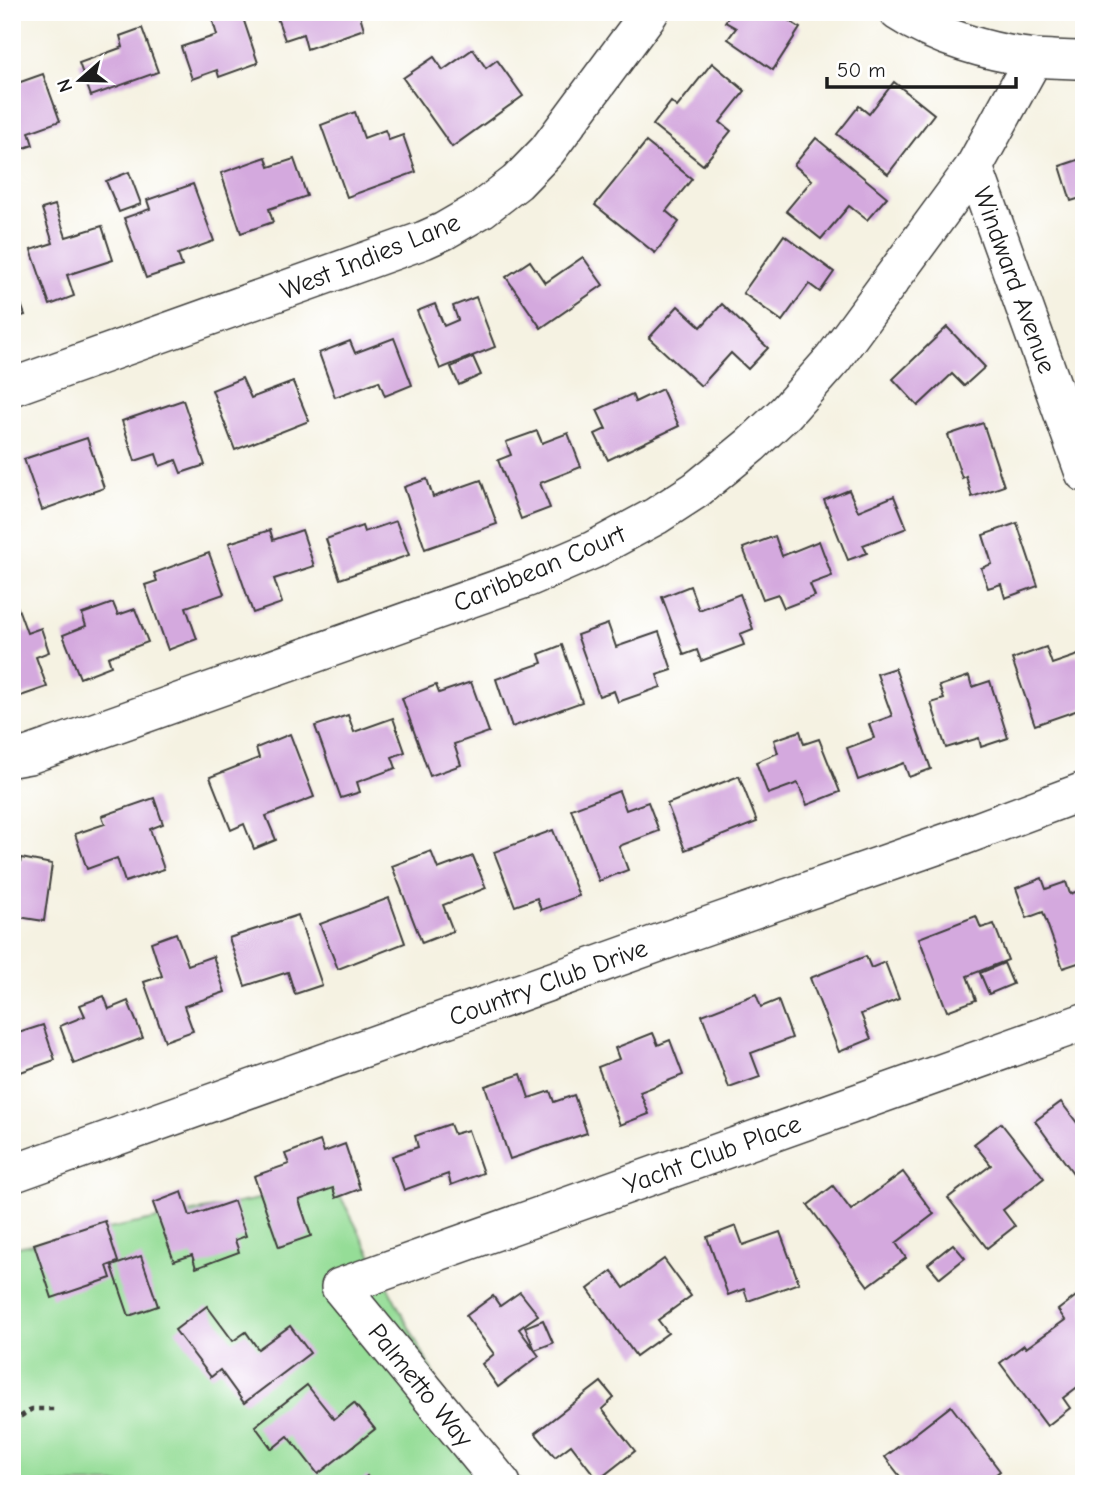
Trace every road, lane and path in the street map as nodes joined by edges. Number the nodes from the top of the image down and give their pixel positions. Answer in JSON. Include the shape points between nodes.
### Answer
{"nodes":[{"id":1,"x":650,"y":12,"type":"edge"},
{"id":2,"x":898,"y":12,"type":"edge"},
{"id":3,"x":1034,"y":58,"type":"junction"},
{"id":4,"x":1084,"y":60,"type":"edge"},
{"id":5,"x":974,"y":167,"type":"junction"},
{"id":6,"x":12,"y":387,"type":"edge"},
{"id":7,"x":1084,"y":473,"type":"edge"},
{"id":8,"x":12,"y":758,"type":"edge"},
{"id":9,"x":1084,"y":790,"type":"edge"},
{"id":10,"x":1084,"y":1022,"type":"edge"},
{"id":11,"x":12,"y":1174,"type":"edge"},
{"id":12,"x":340,"y":1287,"type":"joint"},
{"id":13,"x":55,"y":1409,"type":"dead end"},
{"id":14,"x":12,"y":1422,"type":"edge"},
{"id":15,"x":502,"y":1484,"type":"edge"}],
"edges":[{"from":1,"to":6,"type":"street","name":"West Indies Lane","via":[[547,151],[482,209],[424,240]]},
{"from":2,"to":3,"type":"street","via":[[944,35]]},
{"from":3,"to":4,"type":"street"},
{"from":3,"to":5,"type":"street","name":"Caribbean Court"},
{"from":5,"to":7,"type":"street","name":"Windward Avenue"},
{"from":5,"to":8,"type":"street","name":"Caribbean Court","via":[[833,359],[786,412],[696,490],[656,516],[528,578]]},
{"from":9,"to":11,"type":"street","name":"Country Club Drive"},
{"from":10,"to":12,"type":"street","name":"Yacht Club Place"},
{"from":12,"to":15,"type":"street","name":"Palmetto Way"},
{"from":13,"to":14,"type":"path","via":[[32,1409]]}]}
